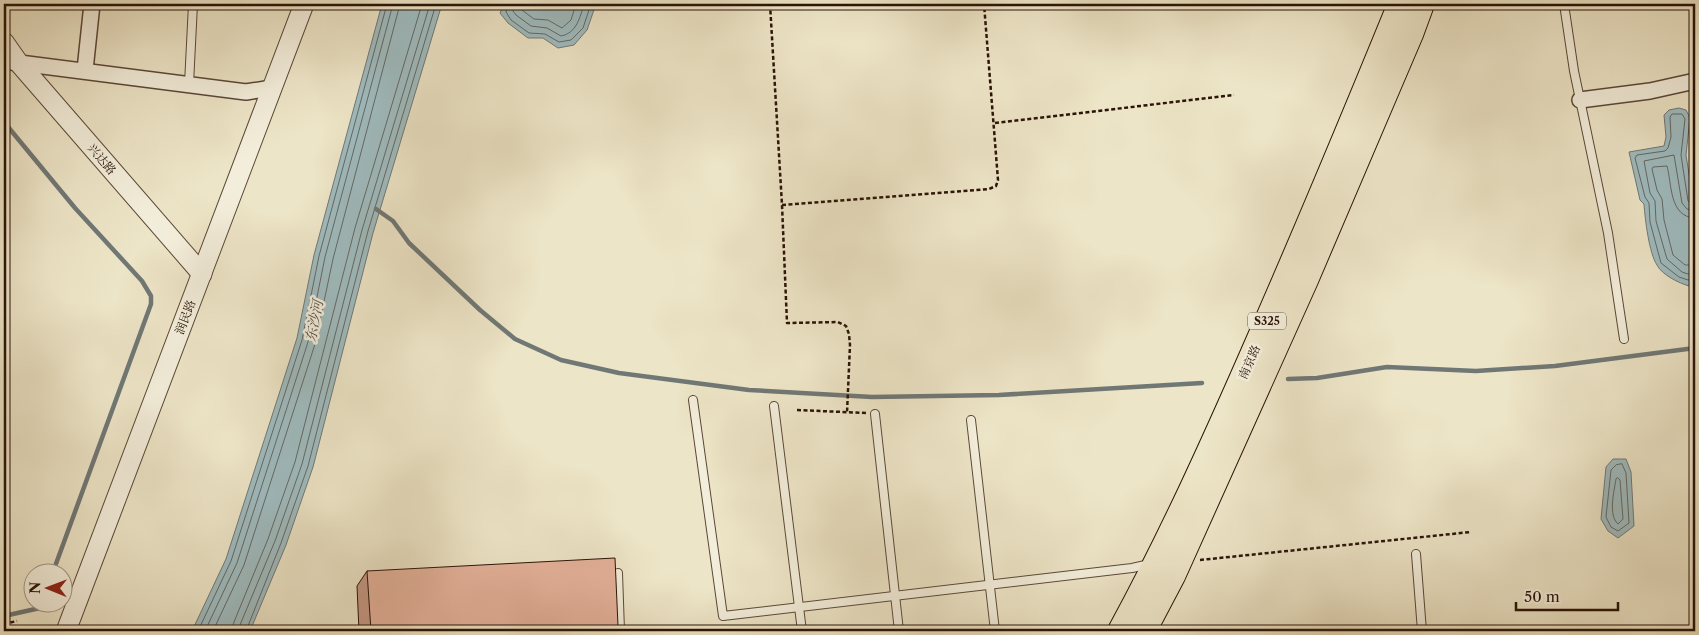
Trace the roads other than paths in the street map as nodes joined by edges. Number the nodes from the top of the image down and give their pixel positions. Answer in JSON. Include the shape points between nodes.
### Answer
{"nodes":[{"id":1,"x":92,"y":4,"type":"edge"},
{"id":2,"x":193,"y":4,"type":"edge"},
{"id":3,"x":304,"y":4,"type":"edge"},
{"id":4,"x":1400,"y":4,"type":"edge"},
{"id":5,"x":1422,"y":4,"type":"edge"},
{"id":6,"x":1564,"y":4,"type":"edge"},
{"id":7,"x":4,"y":42,"type":"edge"},
{"id":8,"x":11,"y":61,"type":"edge"},
{"id":9,"x":85,"y":70,"type":"junction"},
{"id":10,"x":1695,"y":81,"type":"edge"},
{"id":11,"x":189,"y":84,"type":"junction"},
{"id":12,"x":272,"y":88,"type":"junction"},
{"id":13,"x":1580,"y":100,"type":"junction"},
{"id":14,"x":202,"y":274,"type":"junction"},
{"id":15,"x":1624,"y":339,"type":"dead end"},
{"id":16,"x":693,"y":400,"type":"dead end"},
{"id":17,"x":774,"y":406,"type":"dead end"},
{"id":18,"x":874,"y":414,"type":"road end"},
{"id":19,"x":971,"y":420,"type":"dead end"},
{"id":20,"x":1416,"y":554,"type":"dead end"},
{"id":21,"x":1168,"y":563,"type":"junction"},
{"id":22,"x":618,"y":573,"type":"edge"},
{"id":23,"x":990,"y":585,"type":"junction"},
{"id":24,"x":895,"y":596,"type":"junction"},
{"id":25,"x":798,"y":607,"type":"junction"},
{"id":26,"x":66,"y":631,"type":"edge"},
{"id":27,"x":620,"y":631,"type":"edge"},
{"id":28,"x":802,"y":631,"type":"edge"},
{"id":29,"x":899,"y":631,"type":"edge"},
{"id":30,"x":995,"y":631,"type":"edge"},
{"id":31,"x":1120,"y":631,"type":"edge"},
{"id":32,"x":1144,"y":631,"type":"edge"},
{"id":33,"x":1422,"y":631,"type":"edge"}],
"edges":[{"from":1,"to":9,"type":"street"},
{"from":2,"to":11,"type":"lane"},
{"from":3,"to":12,"type":"street","name":"润民路"},
{"from":4,"to":21,"type":"main road","name":"南京路","number":"S325","via":[[1227,412]]},
{"from":5,"to":21,"type":"main road","name":"南京路","number":"S325","via":[[1306,280]]},
{"from":6,"to":13,"type":"lane"},
{"from":7,"to":8,"type":"street","name":"兴达路"},
{"from":8,"to":9,"type":"street"},
{"from":8,"to":14,"type":"street","name":"兴达路"},
{"from":9,"to":11,"type":"street"},
{"from":10,"to":13,"type":"street"},
{"from":11,"to":12,"type":"street","via":[[246,92]]},
{"from":12,"to":14,"type":"street","name":"润民路"},
{"from":13,"to":15,"type":"lane","via":[[1608,233]]},
{"from":14,"to":26,"type":"street","name":"润民路"},
{"from":16,"to":25,"type":"lane","via":[[723,616]]},
{"from":17,"to":25,"type":"lane"},
{"from":18,"to":24,"type":"lane"},
{"from":19,"to":23,"type":"lane"},
{"from":20,"to":33,"type":"lane"},
{"from":21,"to":23,"type":"lane"},
{"from":21,"to":31,"type":"main road","name":"南京路","number":"S325"},
{"from":21,"to":32,"type":"main road","name":"南京路","number":"S325"},
{"from":22,"to":27,"type":"lane"},
{"from":23,"to":24,"type":"lane"},
{"from":23,"to":30,"type":"lane"},
{"from":24,"to":25,"type":"lane"},
{"from":24,"to":29,"type":"lane"},
{"from":25,"to":28,"type":"lane"}]}
